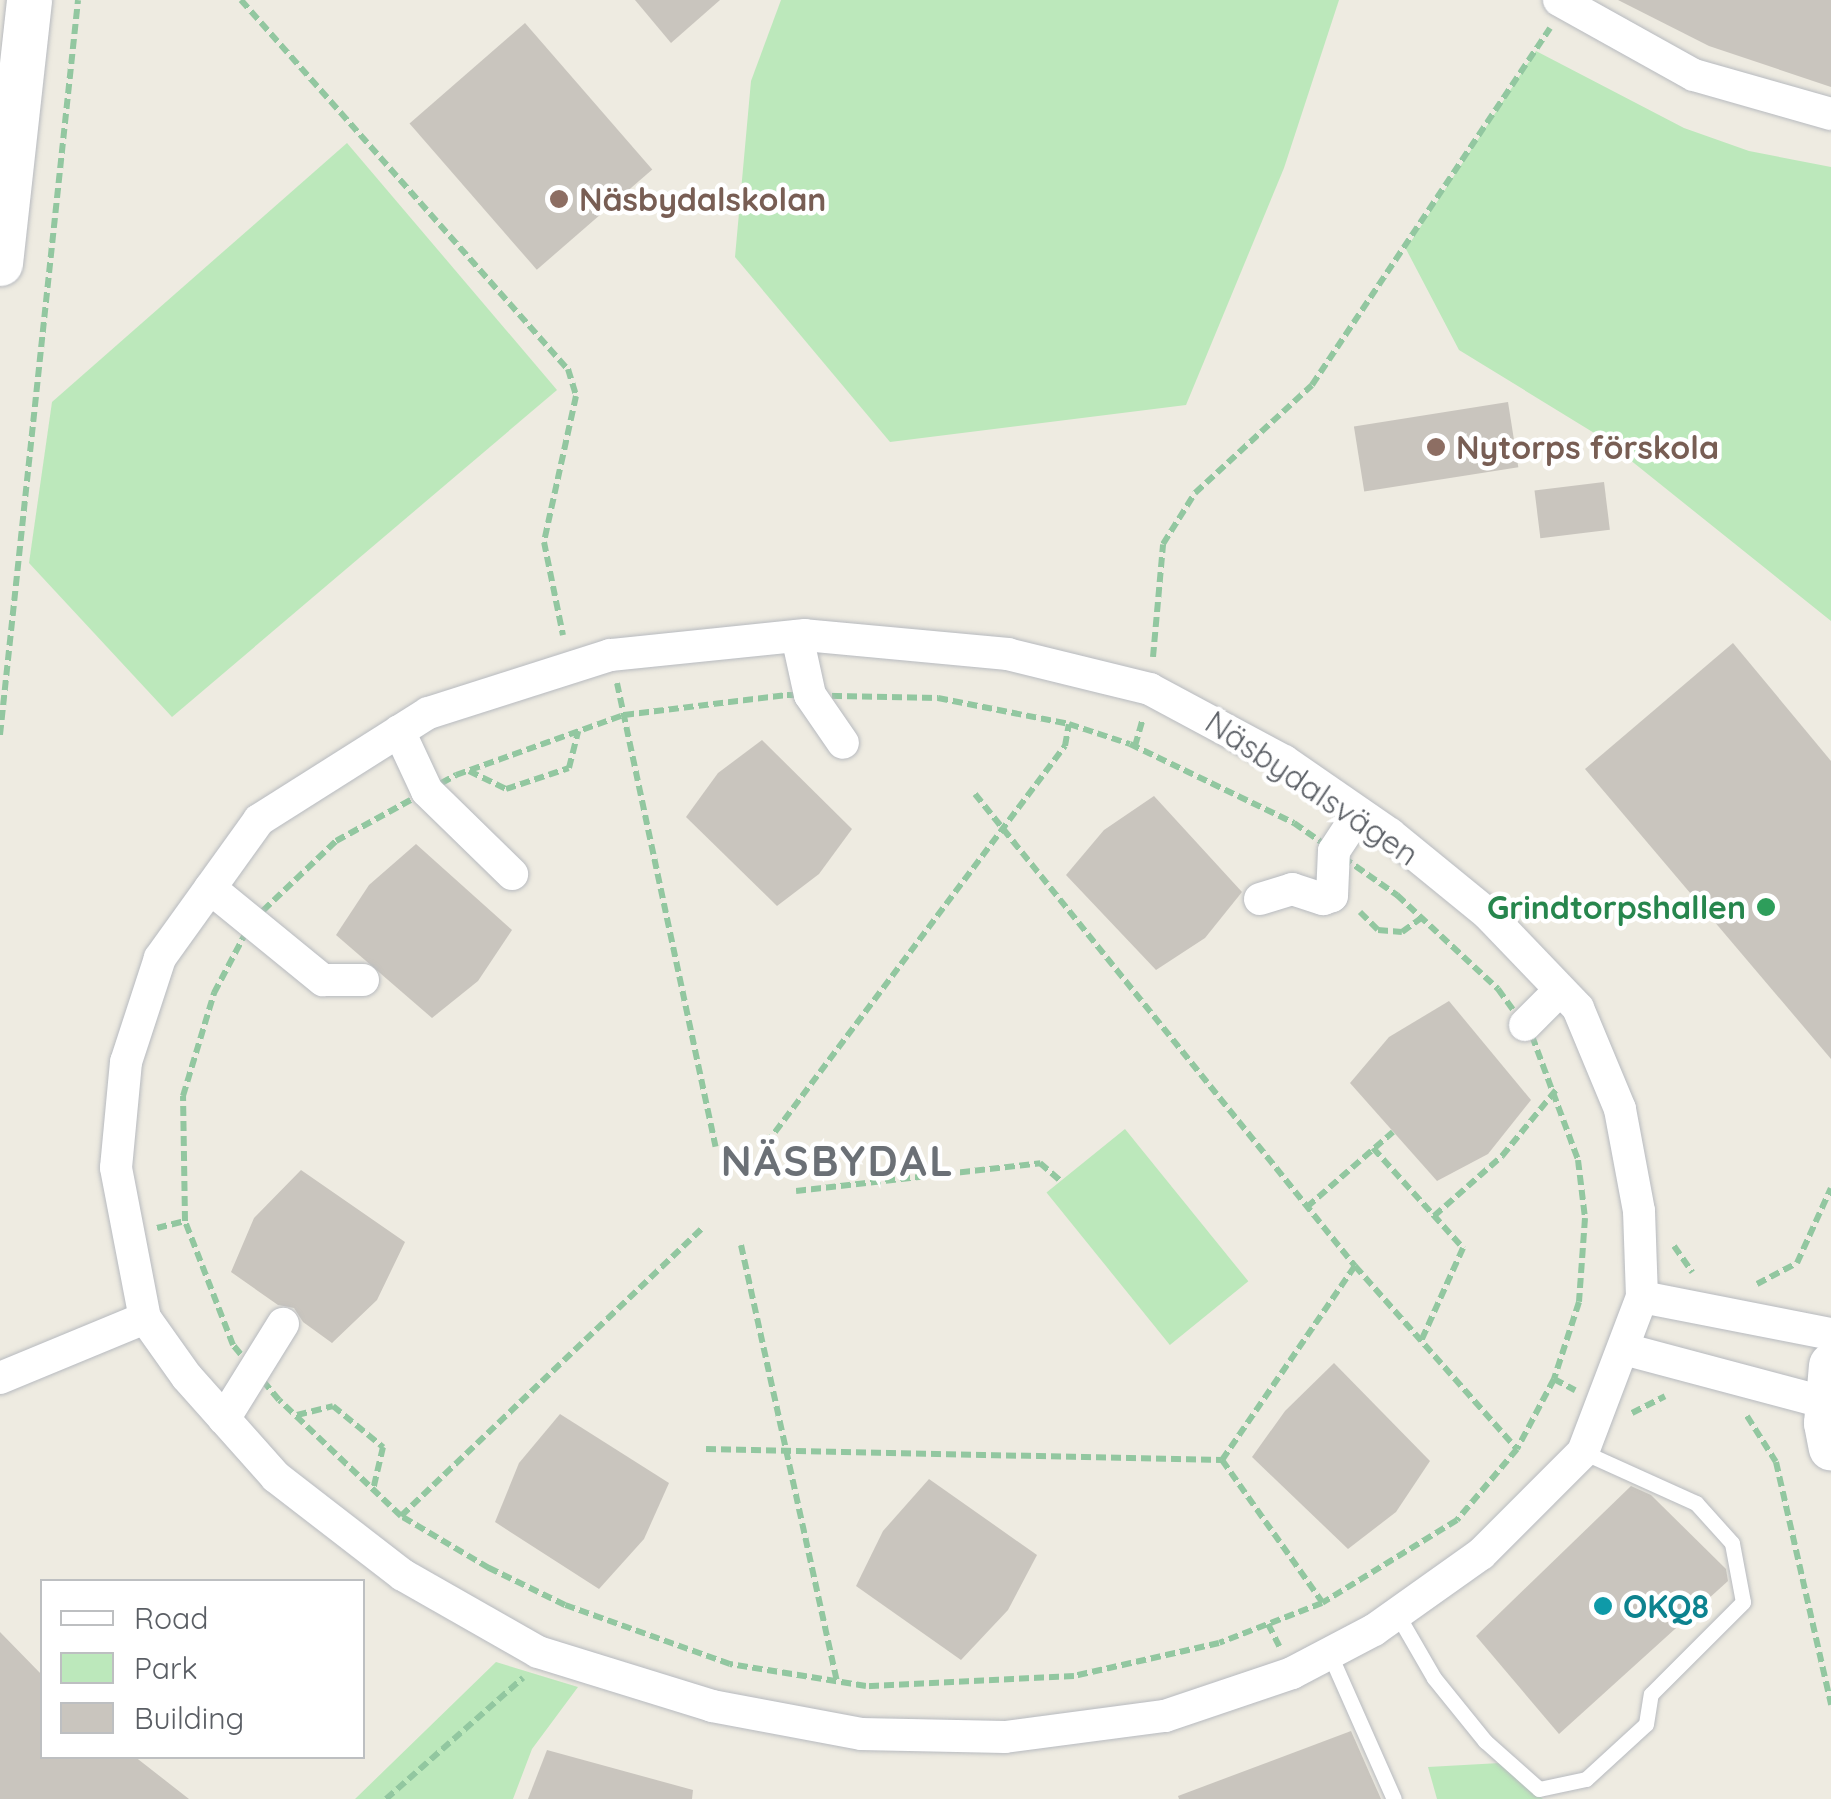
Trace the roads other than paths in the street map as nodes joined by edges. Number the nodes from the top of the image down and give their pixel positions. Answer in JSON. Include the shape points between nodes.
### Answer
{"nodes":[{"id":1,"x":29,"y":0,"type":"edge"},
{"id":2,"x":1562,"y":2,"type":"edge"},
{"id":3,"x":1831,"y":114,"type":"edge"},
{"id":4,"x":0,"y":263,"type":"edge"},
{"id":5,"x":796,"y":636,"type":"junction"},
{"id":6,"x":399,"y":732,"type":"junction"},
{"id":7,"x":844,"y":742,"type":"dead end"},
{"id":8,"x":1359,"y":812,"type":"junction"},
{"id":9,"x":512,"y":874,"type":"dead end"},
{"id":10,"x":210,"y":888,"type":"junction"},
{"id":11,"x":1260,"y":899,"type":"dead end"},
{"id":12,"x":364,"y":980,"type":"dead end"},
{"id":13,"x":1560,"y":990,"type":"junction"},
{"id":14,"x":1525,"y":1026,"type":"dead end"},
{"id":15,"x":1642,"y":1297,"type":"junction"},
{"id":16,"x":145,"y":1318,"type":"junction"},
{"id":17,"x":283,"y":1324,"type":"dead end"},
{"id":18,"x":1831,"y":1334,"type":"edge"},
{"id":19,"x":1624,"y":1349,"type":"junction"},
{"id":20,"x":0,"y":1378,"type":"edge"},
{"id":21,"x":1829,"y":1384,"type":"edge"},
{"id":22,"x":224,"y":1419,"type":"junction"},
{"id":23,"x":1831,"y":1448,"type":"edge"},
{"id":24,"x":1583,"y":1452,"type":"junction"},
{"id":25,"x":1397,"y":1614,"type":"junction"},
{"id":26,"x":1331,"y":1657,"type":"junction"},
{"id":27,"x":1394,"y":1799,"type":"edge"}],
"edges":[{"from":1,"to":4,"type":"street"},
{"from":2,"to":3,"type":"street","via":[[1694,75]]},
{"from":5,"to":6,"type":"street","name":"Näsbydalsvägen","via":[[610,655],[428,713]]},
{"from":5,"to":7,"type":"street","via":[[810,696]]},
{"from":5,"to":8,"type":"street","name":"Näsbydalsvägen","via":[[1008,654],[1150,689],[1284,761]]},
{"from":6,"to":9,"type":"street","via":[[427,791]]},
{"from":6,"to":10,"type":"street","name":"Näsbydalsvägen","via":[[259,820]]},
{"from":8,"to":11,"type":"street","via":[[1334,851],[1336,888],[1323,900],[1292,889]]},
{"from":8,"to":13,"type":"street","name":"Näsbydalsvägen","via":[[1488,914]]},
{"from":10,"to":12,"type":"street","via":[[323,980]]},
{"from":10,"to":16,"type":"street","name":"Näsbydalsvägen","via":[[160,958],[126,1062],[116,1168]]},
{"from":13,"to":14,"type":"street"},
{"from":13,"to":15,"type":"street","name":"Näsbydalsvägen","via":[[1578,1008],[1620,1108],[1639,1211]]},
{"from":15,"to":18,"type":"street"},
{"from":15,"to":19,"type":"street","name":"Näsbydalsvägen"},
{"from":16,"to":20,"type":"street"},
{"from":16,"to":22,"type":"street","name":"Näsbydalsvägen"},
{"from":17,"to":22,"type":"street"},
{"from":19,"to":21,"type":"street"},
{"from":19,"to":24,"type":"street","name":"Näsbydalsvägen"},
{"from":21,"to":23,"type":"street"},
{"from":22,"to":26,"type":"street","name":"Näsbydalsvägen","via":[[276,1477],[403,1576],[538,1652],[712,1706],[861,1734],[1005,1737],[1165,1716]]},
{"from":24,"to":25,"type":"street","name":"Näsbydalsvägen","via":[[1481,1554]]},
{"from":24,"to":25,"type":"lane","via":[[1696,1503],[1732,1543],[1743,1602],[1650,1694],[1646,1724],[1586,1779],[1540,1789],[1526,1777],[1485,1741],[1434,1678]]},
{"from":25,"to":26,"type":"street","name":"Näsbydalsvägen"},
{"from":26,"to":27,"type":"lane"}]}
